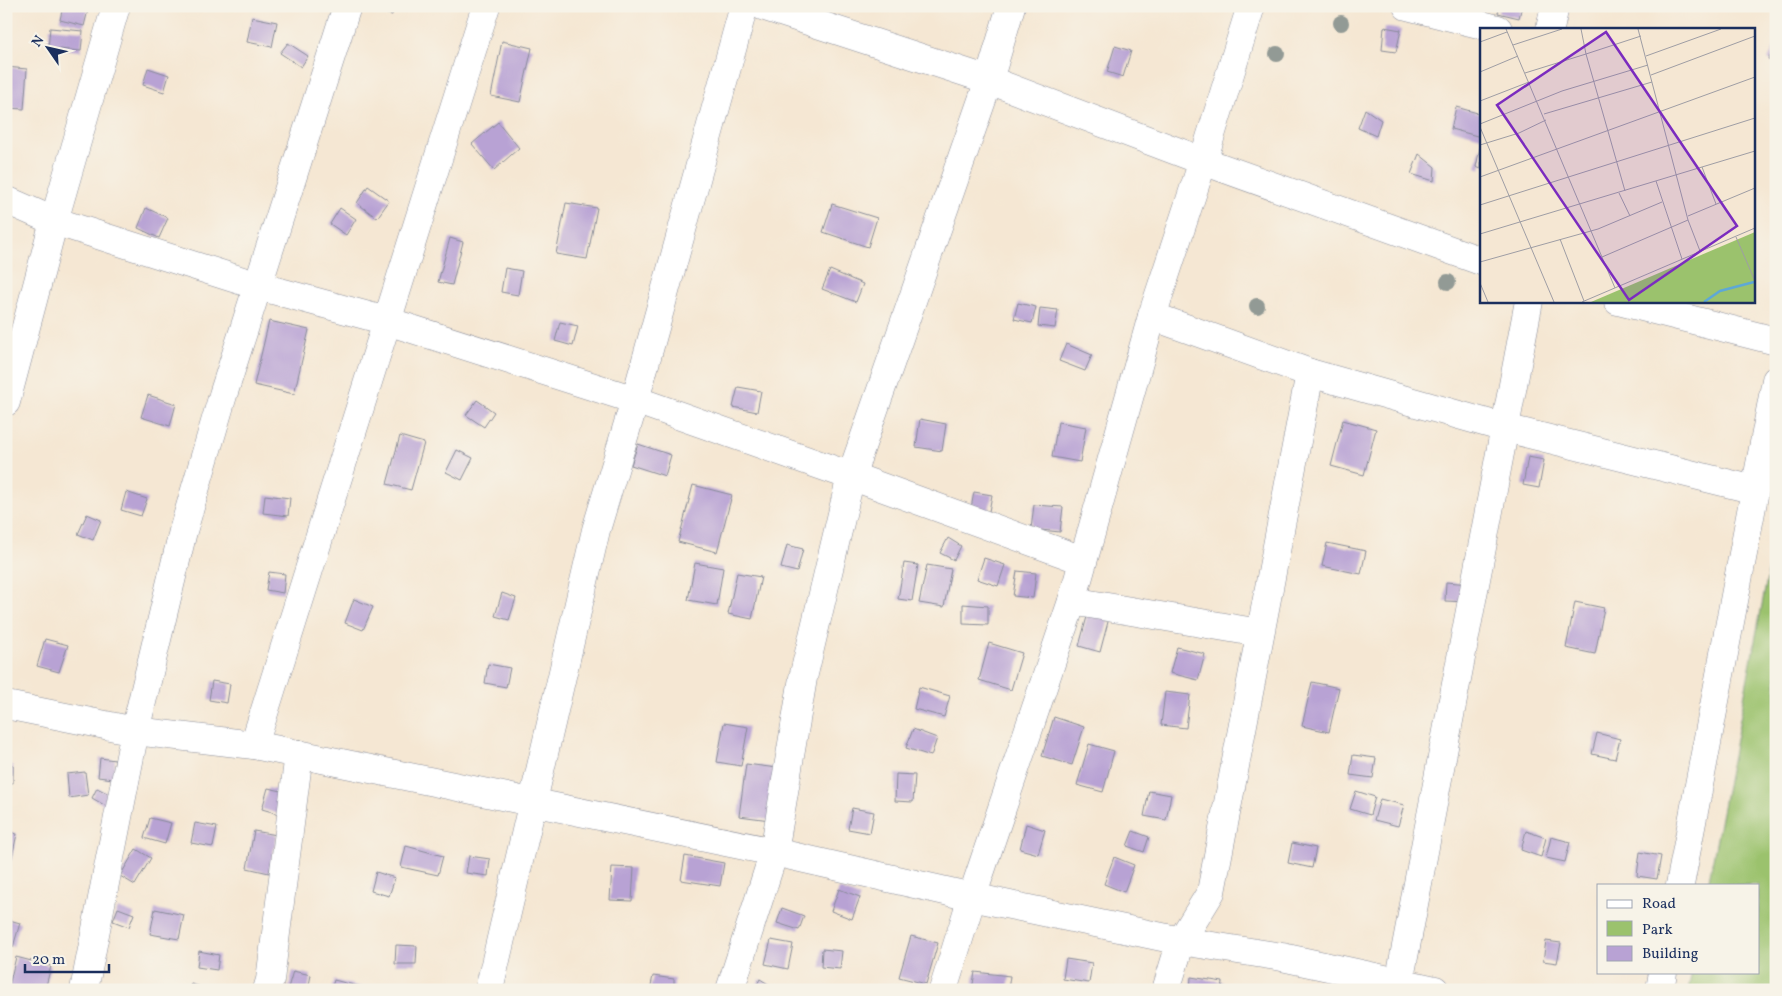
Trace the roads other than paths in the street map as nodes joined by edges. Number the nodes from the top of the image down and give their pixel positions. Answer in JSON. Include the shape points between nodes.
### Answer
{"nodes":[{"id":1,"x":116,"y":6,"type":"edge"},
{"id":2,"x":347,"y":6,"type":"edge"},
{"id":3,"x":486,"y":6,"type":"edge"},
{"id":4,"x":744,"y":6,"type":"edge"},
{"id":5,"x":762,"y":6,"type":"edge"},
{"id":6,"x":1011,"y":6,"type":"edge"},
{"id":7,"x":1251,"y":6,"type":"edge"},
{"id":8,"x":1407,"y":6,"type":"edge"},
{"id":9,"x":1555,"y":6,"type":"edge"},
{"id":10,"x":1494,"y":28,"type":"edge"},
{"id":11,"x":1550,"y":28,"type":"edge"},
{"id":12,"x":989,"y":80,"type":"junction"},
{"id":13,"x":1203,"y":161,"type":"junction"},
{"id":14,"x":6,"y":200,"type":"edge"},
{"id":15,"x":54,"y":221,"type":"junction"},
{"id":16,"x":1480,"y":261,"type":"edge"},
{"id":17,"x":258,"y":286,"type":"junction"},
{"id":18,"x":1528,"y":302,"type":"edge"},
{"id":19,"x":1622,"y":302,"type":"edge"},
{"id":20,"x":1152,"y":316,"type":"junction"},
{"id":21,"x":387,"y":321,"type":"junction"},
{"id":22,"x":1776,"y":341,"type":"edge"},
{"id":23,"x":1310,"y":373,"type":"junction"},
{"id":24,"x":1776,"y":380,"type":"edge"},
{"id":25,"x":635,"y":400,"type":"junction"},
{"id":26,"x":6,"y":402,"type":"edge"},
{"id":27,"x":1505,"y":428,"type":"junction"},
{"id":28,"x":851,"y":476,"type":"junction"},
{"id":29,"x":1755,"y":490,"type":"junction"},
{"id":30,"x":1082,"y":560,"type":"junction"},
{"id":31,"x":1072,"y":601,"type":"junction"},
{"id":32,"x":1260,"y":633,"type":"junction"},
{"id":33,"x":6,"y":705,"type":"edge"},
{"id":34,"x":135,"y":731,"type":"junction"},
{"id":35,"x":254,"y":745,"type":"junction"},
{"id":36,"x":299,"y":754,"type":"junction"},
{"id":37,"x":533,"y":803,"type":"junction"},
{"id":38,"x":774,"y":852,"type":"junction"},
{"id":39,"x":1680,"y":884,"type":"edge"},
{"id":40,"x":972,"y":897,"type":"junction"},
{"id":41,"x":1181,"y":941,"type":"junction"},
{"id":42,"x":1663,"y":974,"type":"edge"},
{"id":43,"x":1399,"y":983,"type":"junction"},
{"id":44,"x":84,"y":990,"type":"edge"},
{"id":45,"x":267,"y":990,"type":"edge"},
{"id":46,"x":489,"y":990,"type":"edge"},
{"id":47,"x":730,"y":990,"type":"edge"},
{"id":48,"x":943,"y":990,"type":"edge"},
{"id":49,"x":1166,"y":990,"type":"edge"},
{"id":50,"x":1435,"y":990,"type":"edge"},
{"id":51,"x":1660,"y":990,"type":"edge"}],
"edges":[{"from":1,"to":15,"type":"street"},
{"from":2,"to":17,"type":"street"},
{"from":3,"to":21,"type":"street"},
{"from":4,"to":25,"type":"street"},
{"from":5,"to":12,"type":"street"},
{"from":6,"to":12,"type":"street"},
{"from":7,"to":13,"type":"street"},
{"from":8,"to":10,"type":"street"},
{"from":9,"to":11,"type":"street"},
{"from":12,"to":13,"type":"street"},
{"from":12,"to":28,"type":"street"},
{"from":13,"to":16,"type":"street"},
{"from":13,"to":20,"type":"street"},
{"from":14,"to":15,"type":"street"},
{"from":15,"to":17,"type":"street"},
{"from":15,"to":26,"type":"street"},
{"from":17,"to":21,"type":"street"},
{"from":17,"to":34,"type":"street","via":[[184,531]]},
{"from":18,"to":27,"type":"street"},
{"from":19,"to":22,"type":"street"},
{"from":20,"to":23,"type":"street"},
{"from":20,"to":30,"type":"street"},
{"from":21,"to":25,"type":"street"},
{"from":21,"to":35,"type":"street"},
{"from":23,"to":27,"type":"street"},
{"from":23,"to":32,"type":"street"},
{"from":24,"to":29,"type":"street"},
{"from":25,"to":28,"type":"street"},
{"from":25,"to":37,"type":"street","via":[[596,530]]},
{"from":27,"to":29,"type":"street"},
{"from":27,"to":43,"type":"street"},
{"from":28,"to":30,"type":"street"},
{"from":28,"to":38,"type":"street","via":[[803,678]]},
{"from":29,"to":39,"type":"street"},
{"from":30,"to":31,"type":"street"},
{"from":31,"to":32,"type":"street"},
{"from":31,"to":40,"type":"street"},
{"from":32,"to":41,"type":"street","via":[[1211,892]]},
{"from":33,"to":34,"type":"street"},
{"from":34,"to":35,"type":"street"},
{"from":34,"to":44,"type":"street"},
{"from":35,"to":36,"type":"street"},
{"from":36,"to":37,"type":"street"},
{"from":36,"to":45,"type":"street"},
{"from":37,"to":38,"type":"street"},
{"from":37,"to":46,"type":"street"},
{"from":38,"to":40,"type":"street"},
{"from":38,"to":47,"type":"street"},
{"from":40,"to":41,"type":"street"},
{"from":40,"to":48,"type":"street"},
{"from":41,"to":43,"type":"street","via":[[1282,957]]},
{"from":41,"to":49,"type":"street"},
{"from":42,"to":51,"type":"street"},
{"from":43,"to":50,"type":"street"}]}
